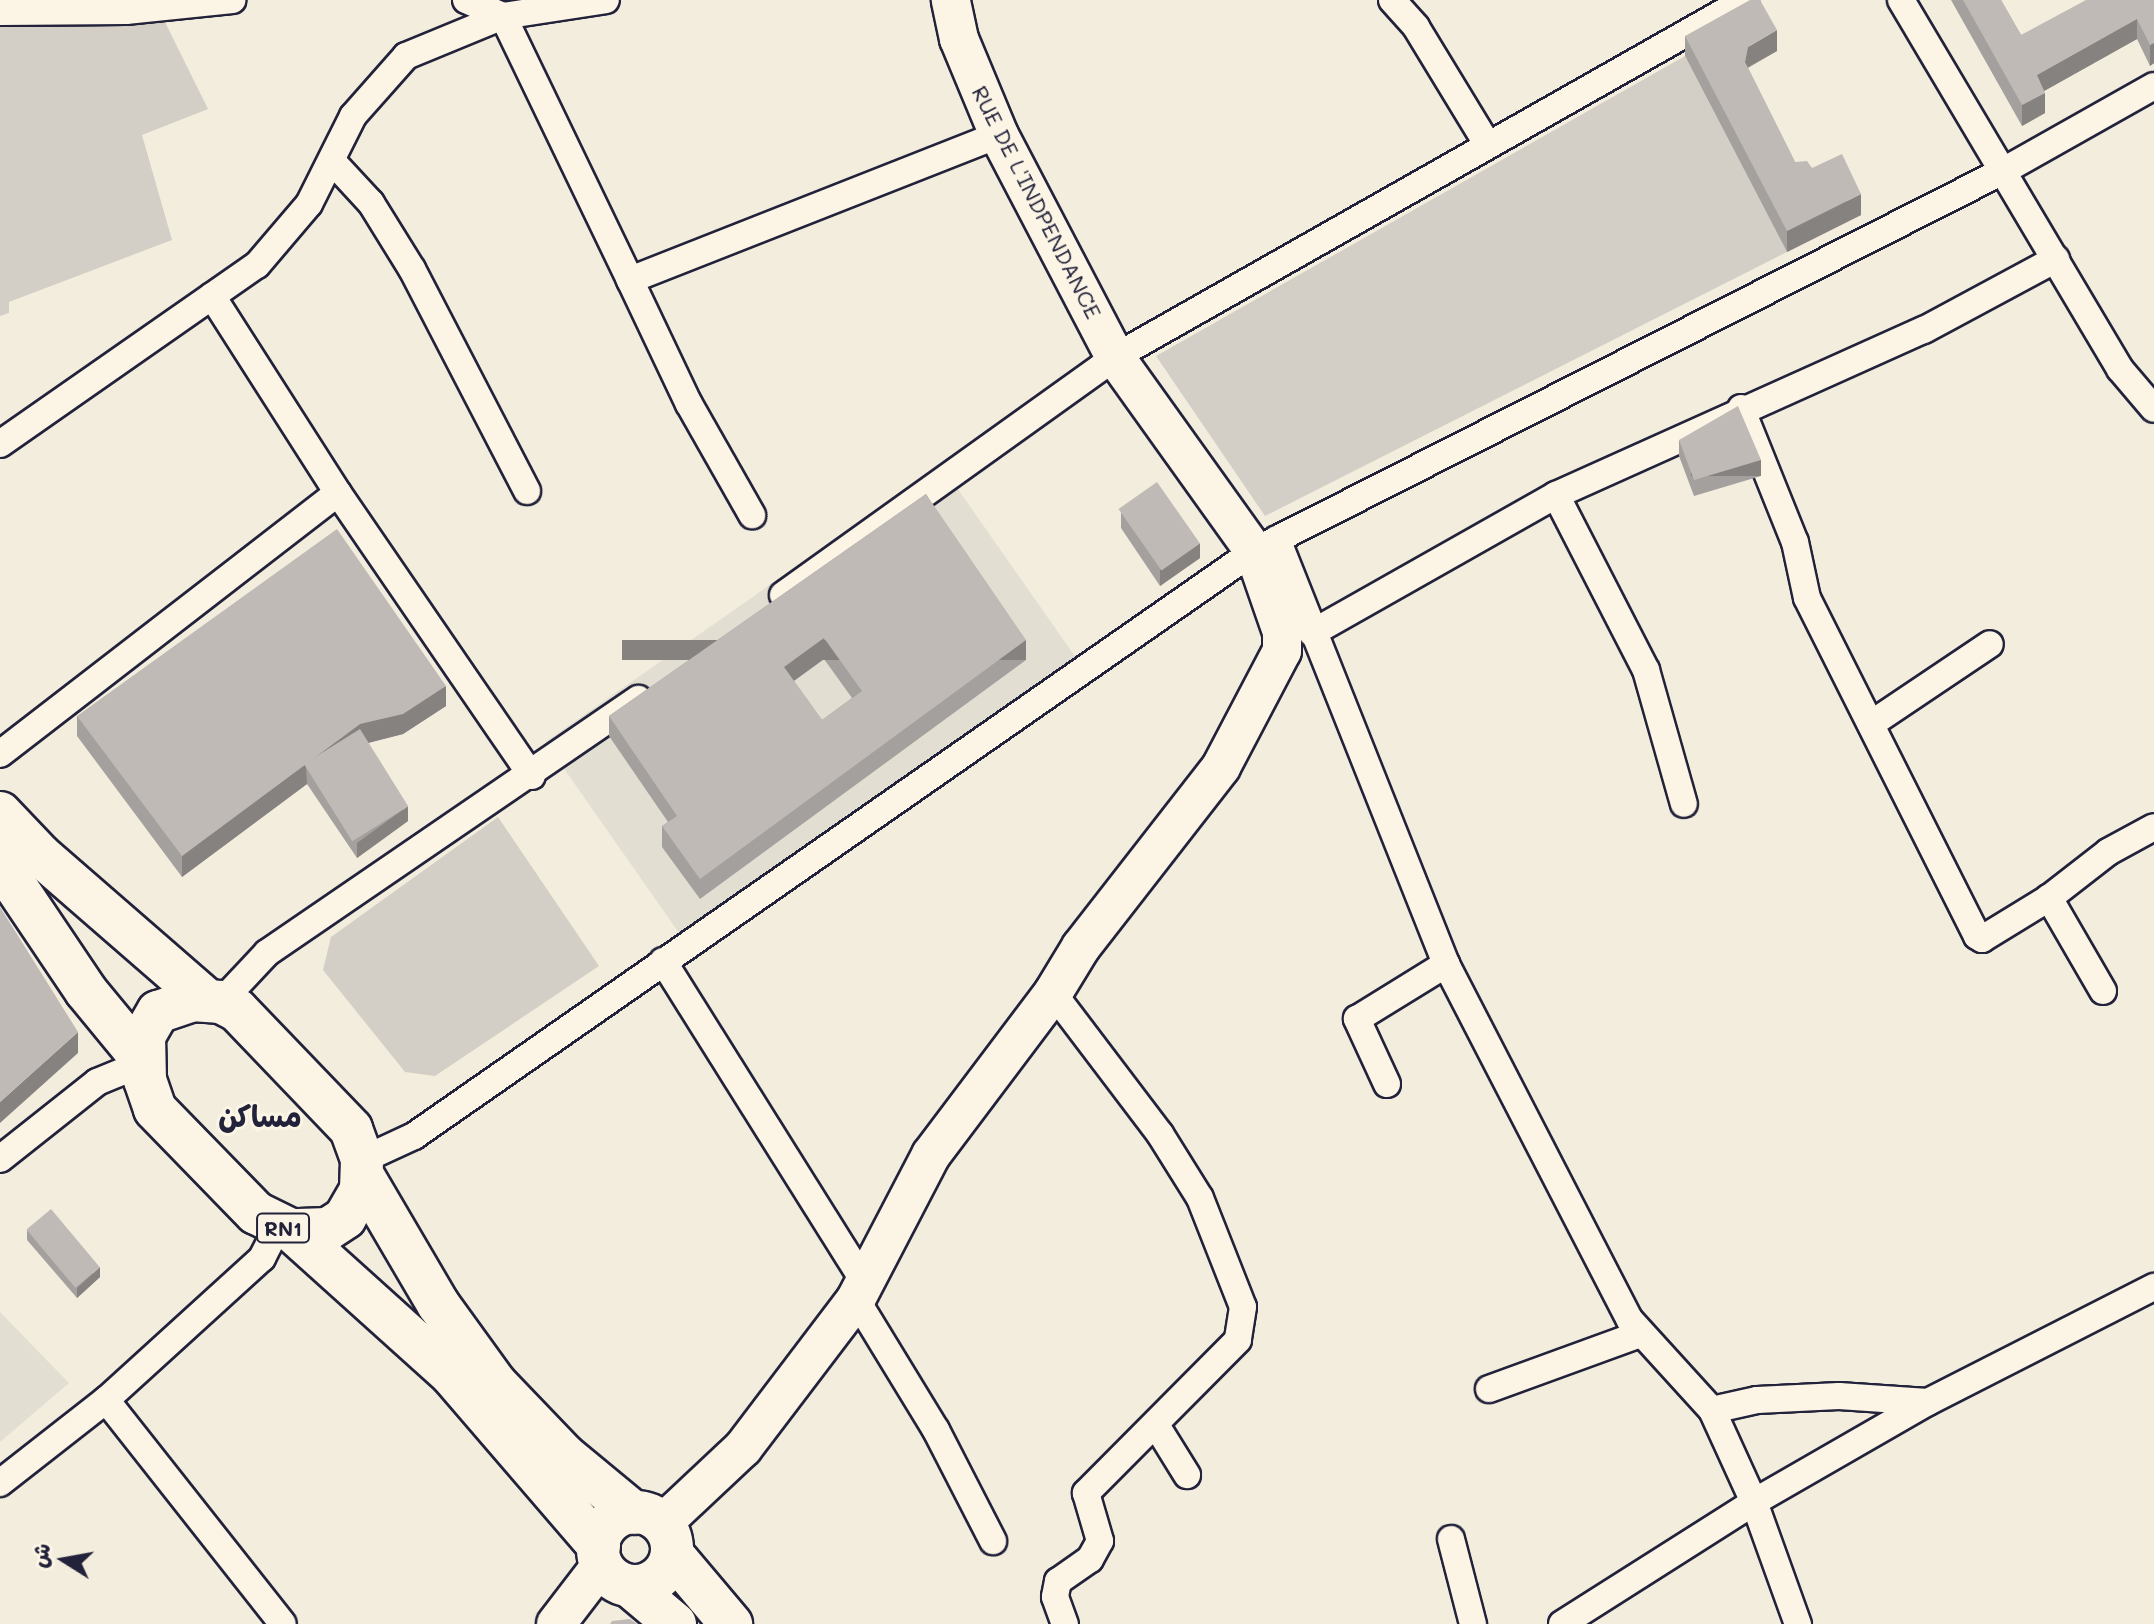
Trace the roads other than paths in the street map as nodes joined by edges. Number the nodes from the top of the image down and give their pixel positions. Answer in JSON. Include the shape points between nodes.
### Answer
{"nodes":[{"id":1,"x":232,"y":0,"type":"edge"},
{"id":2,"x":466,"y":0,"type":"edge"},
{"id":3,"x":606,"y":0,"type":"edge"},
{"id":4,"x":951,"y":0,"type":"edge"},
{"id":5,"x":1392,"y":0,"type":"edge"},
{"id":6,"x":1745,"y":0,"type":"edge"},
{"id":7,"x":1901,"y":0,"type":"edge"},
{"id":8,"x":48,"y":7,"type":"edge"},
{"id":9,"x":0,"y":12,"type":"edge"},
{"id":10,"x":503,"y":16,"type":"junction"},
{"id":11,"x":2154,"y":86,"type":"edge"},
{"id":12,"x":999,"y":135,"type":"junction"},
{"id":13,"x":1486,"y":142,"type":"junction"},
{"id":14,"x":333,"y":162,"type":"junction"},
{"id":15,"x":2005,"y":170,"type":"junction"},
{"id":16,"x":2056,"y":259,"type":"junction"},
{"id":17,"x":630,"y":280,"type":"junction"},
{"id":18,"x":212,"y":296,"type":"junction"},
{"id":19,"x":1115,"y":357,"type":"junction"},
{"id":20,"x":2144,"y":379,"type":"edge"},
{"id":21,"x":1741,"y":408,"type":"junction"},
{"id":22,"x":2154,"y":409,"type":"edge"},
{"id":23,"x":0,"y":444,"type":"edge"},
{"id":24,"x":527,"y":491,"type":"dead end"},
{"id":25,"x":338,"y":493,"type":"junction"},
{"id":26,"x":1556,"y":495,"type":"junction"},
{"id":27,"x":752,"y":515,"type":"dead end"},
{"id":28,"x":1266,"y":545,"type":"junction"},
{"id":29,"x":764,"y":608,"type":"edge"},
{"id":30,"x":1312,"y":633,"type":"junction"},
{"id":31,"x":1990,"y":644,"type":"dead end"},
{"id":32,"x":661,"y":683,"type":"edge"},
{"id":33,"x":1871,"y":724,"type":"junction"},
{"id":34,"x":0,"y":754,"type":"edge"},
{"id":35,"x":532,"y":776,"type":"junction"},
{"id":36,"x":1684,"y":804,"type":"dead end"},
{"id":37,"x":0,"y":813,"type":"edge"},
{"id":38,"x":2154,"y":827,"type":"edge"},
{"id":39,"x":0,"y":863,"type":"edge"},
{"id":40,"x":2049,"y":898,"type":"junction"},
{"id":41,"x":663,"y":961,"type":"junction"},
{"id":42,"x":1446,"y":964,"type":"junction"},
{"id":43,"x":2103,"y":991,"type":"dead end"},
{"id":44,"x":1053,"y":993,"type":"junction"},
{"id":45,"x":214,"y":1001,"type":"junction"},
{"id":46,"x":143,"y":1061,"type":"junction"},
{"id":47,"x":1387,"y":1084,"type":"dead end"},
{"id":48,"x":0,"y":1159,"type":"edge"},
{"id":49,"x":363,"y":1168,"type":"junction"},
{"id":50,"x":284,"y":1228,"type":"junction"},
{"id":51,"x":2154,"y":1287,"type":"edge"},
{"id":52,"x":861,"y":1292,"type":"junction"},
{"id":53,"x":1640,"y":1334,"type":"junction"},
{"id":54,"x":1489,"y":1389,"type":"dead end"},
{"id":55,"x":106,"y":1400,"type":"junction"},
{"id":56,"x":1928,"y":1402,"type":"junction"},
{"id":57,"x":1712,"y":1410,"type":"junction"},
{"id":58,"x":1156,"y":1425,"type":"junction"},
{"id":59,"x":1187,"y":1475,"type":"dead end"},
{"id":60,"x":0,"y":1483,"type":"edge"},
{"id":61,"x":1754,"y":1502,"type":"junction"},
{"id":62,"x":656,"y":1530,"type":"junction"},
{"id":63,"x":1451,"y":1539,"type":"dead end"},
{"id":64,"x":993,"y":1541,"type":"dead end"},
{"id":65,"x":614,"y":1570,"type":"junction"},
{"id":66,"x":1574,"y":1620,"type":"edge"},
{"id":67,"x":283,"y":1624,"type":"edge"},
{"id":68,"x":556,"y":1624,"type":"edge"},
{"id":69,"x":565,"y":1624,"type":"edge"},
{"id":70,"x":675,"y":1624,"type":"edge"},
{"id":71,"x":731,"y":1624,"type":"edge"},
{"id":72,"x":1065,"y":1624,"type":"edge"},
{"id":73,"x":1473,"y":1624,"type":"edge"},
{"id":74,"x":1798,"y":1624,"type":"edge"}],
"edges":[{"from":1,"to":8,"type":"street"},
{"from":2,"to":10,"type":"street"},
{"from":3,"to":10,"type":"street"},
{"from":4,"to":12,"type":"street","name":"RUE DE L'INDPENDANCE","via":[[959,39]]},
{"from":5,"to":13,"type":"street","via":[[1416,27]]},
{"from":6,"to":13,"type":"street"},
{"from":7,"to":15,"type":"street"},
{"from":8,"to":9,"type":"street"},
{"from":10,"to":14,"type":"street","via":[[406,56],[353,116]]},
{"from":10,"to":17,"type":"street"},
{"from":11,"to":15,"type":"street"},
{"from":12,"to":17,"type":"street"},
{"from":12,"to":19,"type":"street","name":"RUE DE L'INDPENDANCE"},
{"from":13,"to":19,"type":"street"},
{"from":14,"to":18,"type":"street","via":[[283,240]]},
{"from":14,"to":24,"type":"street","via":[[371,203],[412,269]]},
{"from":15,"to":16,"type":"street"},
{"from":15,"to":28,"type":"street"},
{"from":16,"to":20,"type":"street"},
{"from":16,"to":21,"type":"street","via":[[1924,330]]},
{"from":17,"to":27,"type":"street","via":[[689,404]]},
{"from":18,"to":23,"type":"street"},
{"from":18,"to":25,"type":"street"},
{"from":19,"to":28,"type":"street","name":"RUE DE L'INDPENDANCE"},
{"from":19,"to":29,"type":"street"},
{"from":20,"to":22,"type":"street"},
{"from":21,"to":26,"type":"street"},
{"from":21,"to":33,"type":"street","via":[[1795,542],[1807,598]]},
{"from":25,"to":34,"type":"street"},
{"from":25,"to":35,"type":"street"},
{"from":26,"to":30,"type":"street"},
{"from":26,"to":36,"type":"street","via":[[1646,670]]},
{"from":28,"to":30,"type":"street"},
{"from":28,"to":41,"type":"street"},
{"from":28,"to":44,"type":"street","name":"RUE DE L'INDPENDANCE","via":[[1282,651],[1221,767],[1081,947]]},
{"from":30,"to":42,"type":"street"},
{"from":31,"to":33,"type":"street"},
{"from":32,"to":35,"type":"street"},
{"from":33,"to":40,"type":"street","via":[[1979,938]]},
{"from":35,"to":45,"type":"street","via":[[267,953]]},
{"from":37,"to":45,"type":"main road","via":[[40,855]]},
{"from":38,"to":40,"type":"street","via":[[2108,852]]},
{"from":39,"to":46,"type":"main road","number":"RN1","via":[[86,991]]},
{"from":40,"to":43,"type":"street"},
{"from":41,"to":49,"type":"street"},
{"from":41,"to":52,"type":"street"},
{"from":42,"to":47,"type":"street","via":[[1357,1019]]},
{"from":42,"to":53,"type":"street","via":[[1526,1126]]},
{"from":44,"to":52,"type":"street","name":"RUE DE L'INDPENDANCE","via":[[931,1155]]},
{"from":44,"to":58,"type":"street","via":[[1160,1134],[1200,1198],[1243,1307],[1238,1340]]},
{"from":45,"to":46,"type":"main road","number":"RN1","via":[[172,1003],[158,1012],[144,1036]]},
{"from":45,"to":49,"type":"main road","via":[[257,1026],[351,1129]]},
{"from":46,"to":48,"type":"street","via":[[97,1082]]},
{"from":46,"to":50,"type":"main road","number":"RN1","via":[[150,1097],[164,1121],[256,1213]]},
{"from":49,"to":50,"type":"main road","number":"RN1","via":[[345,1218],[328,1229]]},
{"from":49,"to":62,"type":"main road","via":[[438,1304],[496,1384],[556,1447]]},
{"from":50,"to":55,"type":"street","via":[[262,1258]]},
{"from":50,"to":65,"type":"main road","number":"RN1","via":[[451,1374]]},
{"from":51,"to":56,"type":"street"},
{"from":52,"to":62,"type":"street","name":"RUE DE L'INDPENDANCE","via":[[743,1448]]},
{"from":52,"to":64,"type":"street"},
{"from":53,"to":54,"type":"street"},
{"from":53,"to":57,"type":"street"},
{"from":55,"to":60,"type":"street"},
{"from":55,"to":67,"type":"street"},
{"from":56,"to":57,"type":"street","via":[[1839,1396],[1757,1400]]},
{"from":56,"to":61,"type":"street"},
{"from":57,"to":61,"type":"street"},
{"from":58,"to":59,"type":"street"},
{"from":58,"to":72,"type":"street","via":[[1086,1493],[1086,1508],[1100,1541],[1090,1559],[1058,1581],[1055,1597]]},
{"from":61,"to":66,"type":"street"},
{"from":61,"to":74,"type":"street"},
{"from":62,"to":65,"type":"main road","via":[[662,1575]]},
{"from":62,"to":65,"type":"main road","via":[[607,1526]]},
{"from":62,"to":71,"type":"main road"},
{"from":63,"to":73,"type":"street"},
{"from":65,"to":68,"type":"street"},
{"from":65,"to":69,"type":"street"},
{"from":65,"to":70,"type":"main road","number":"RN1"}]}
